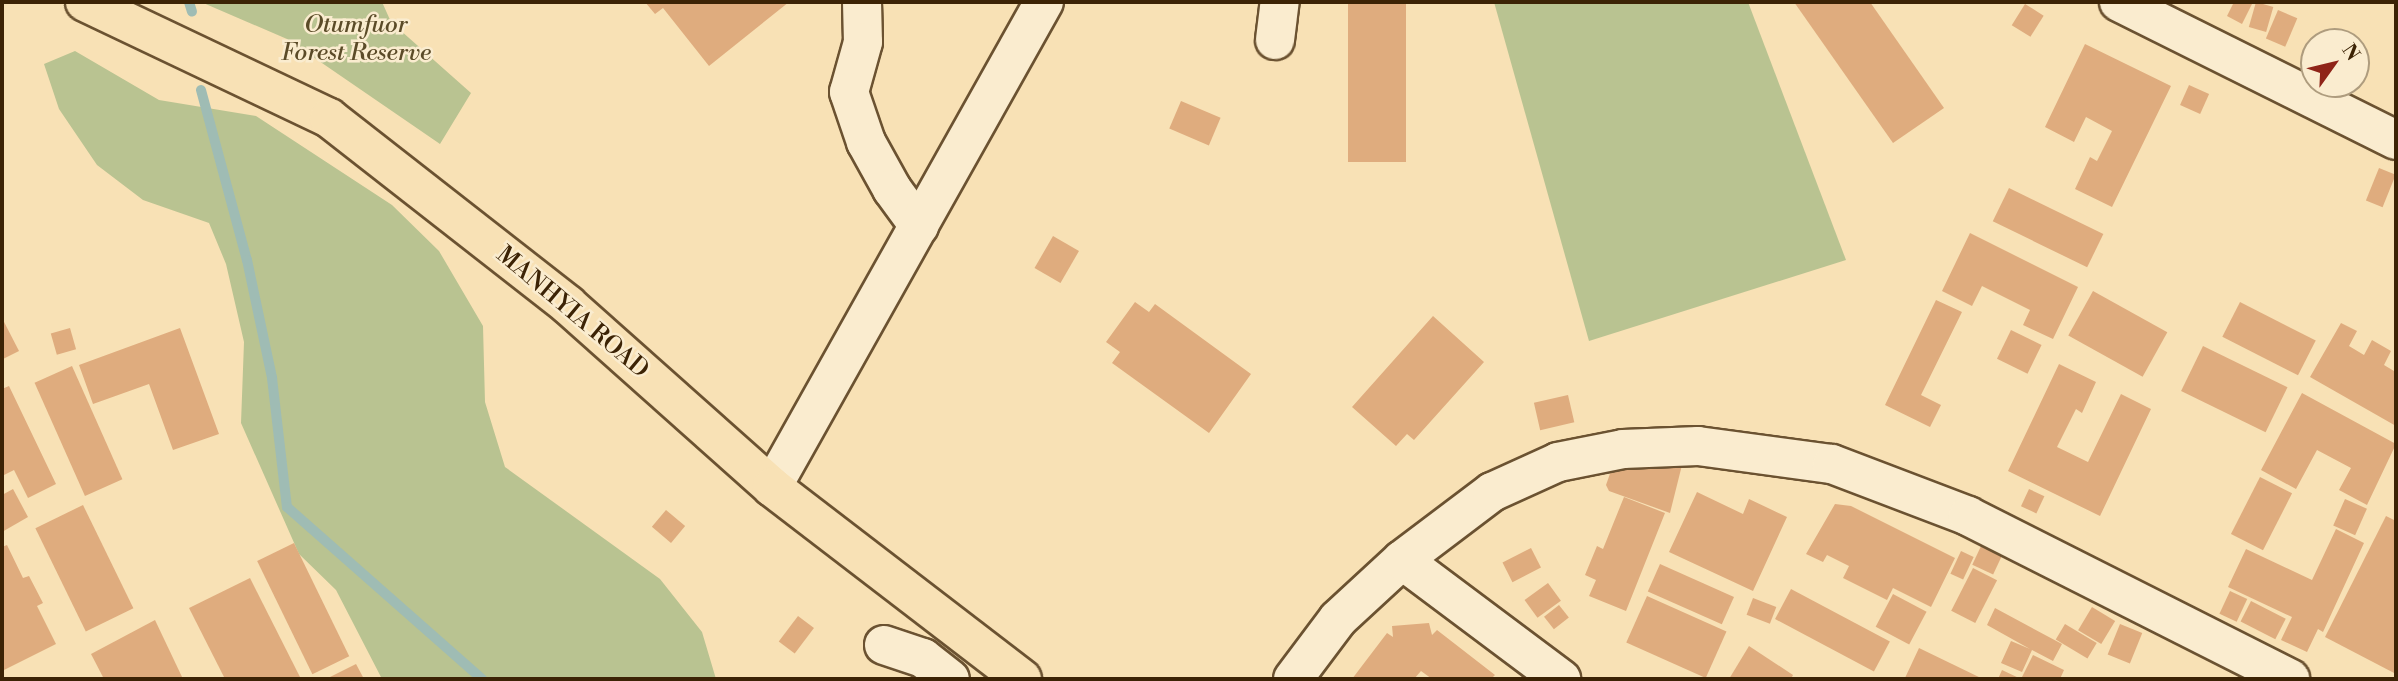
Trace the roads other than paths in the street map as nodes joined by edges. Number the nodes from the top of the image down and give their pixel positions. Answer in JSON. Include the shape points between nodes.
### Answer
{"nodes":[{"id":1,"x":85,"y":2,"type":"edge"},
{"id":2,"x":862,"y":2,"type":"edge"},
{"id":3,"x":1044,"y":2,"type":"edge"},
{"id":4,"x":1279,"y":2,"type":"edge"},
{"id":5,"x":2119,"y":2,"type":"edge"},
{"id":6,"x":1275,"y":40,"type":"dead end"},
{"id":7,"x":2396,"y":140,"type":"edge"},
{"id":8,"x":919,"y":226,"type":"junction"},
{"id":9,"x":772,"y":487,"type":"junction"},
{"id":10,"x":1402,"y":560,"type":"junction"},
{"id":11,"x":884,"y":645,"type":"dead end"},
{"id":12,"x":950,"y":679,"type":"edge"},
{"id":13,"x":1022,"y":679,"type":"edge"},
{"id":14,"x":1293,"y":679,"type":"edge"},
{"id":15,"x":1562,"y":679,"type":"edge"},
{"id":16,"x":2290,"y":679,"type":"edge"}],
"edges":[{"from":1,"to":9,"type":"main road","name":"MANHYIA ROAD","via":[[329,118],[568,305]]},
{"from":2,"to":8,"type":"street","via":[[863,42],[849,92],[866,142]]},
{"from":3,"to":8,"type":"street"},
{"from":4,"to":6,"type":"street"},
{"from":5,"to":7,"type":"street"},
{"from":8,"to":9,"type":"street"},
{"from":9,"to":13,"type":"main road","name":"MANHYIA ROAD"},
{"from":10,"to":14,"type":"street","via":[[1338,619]]},
{"from":10,"to":15,"type":"street"},
{"from":10,"to":16,"type":"street","via":[[1492,492],[1558,462],[1623,449],[1712,448],[1832,464],[1968,516]]},
{"from":11,"to":12,"type":"street","via":[[923,658]]}]}
